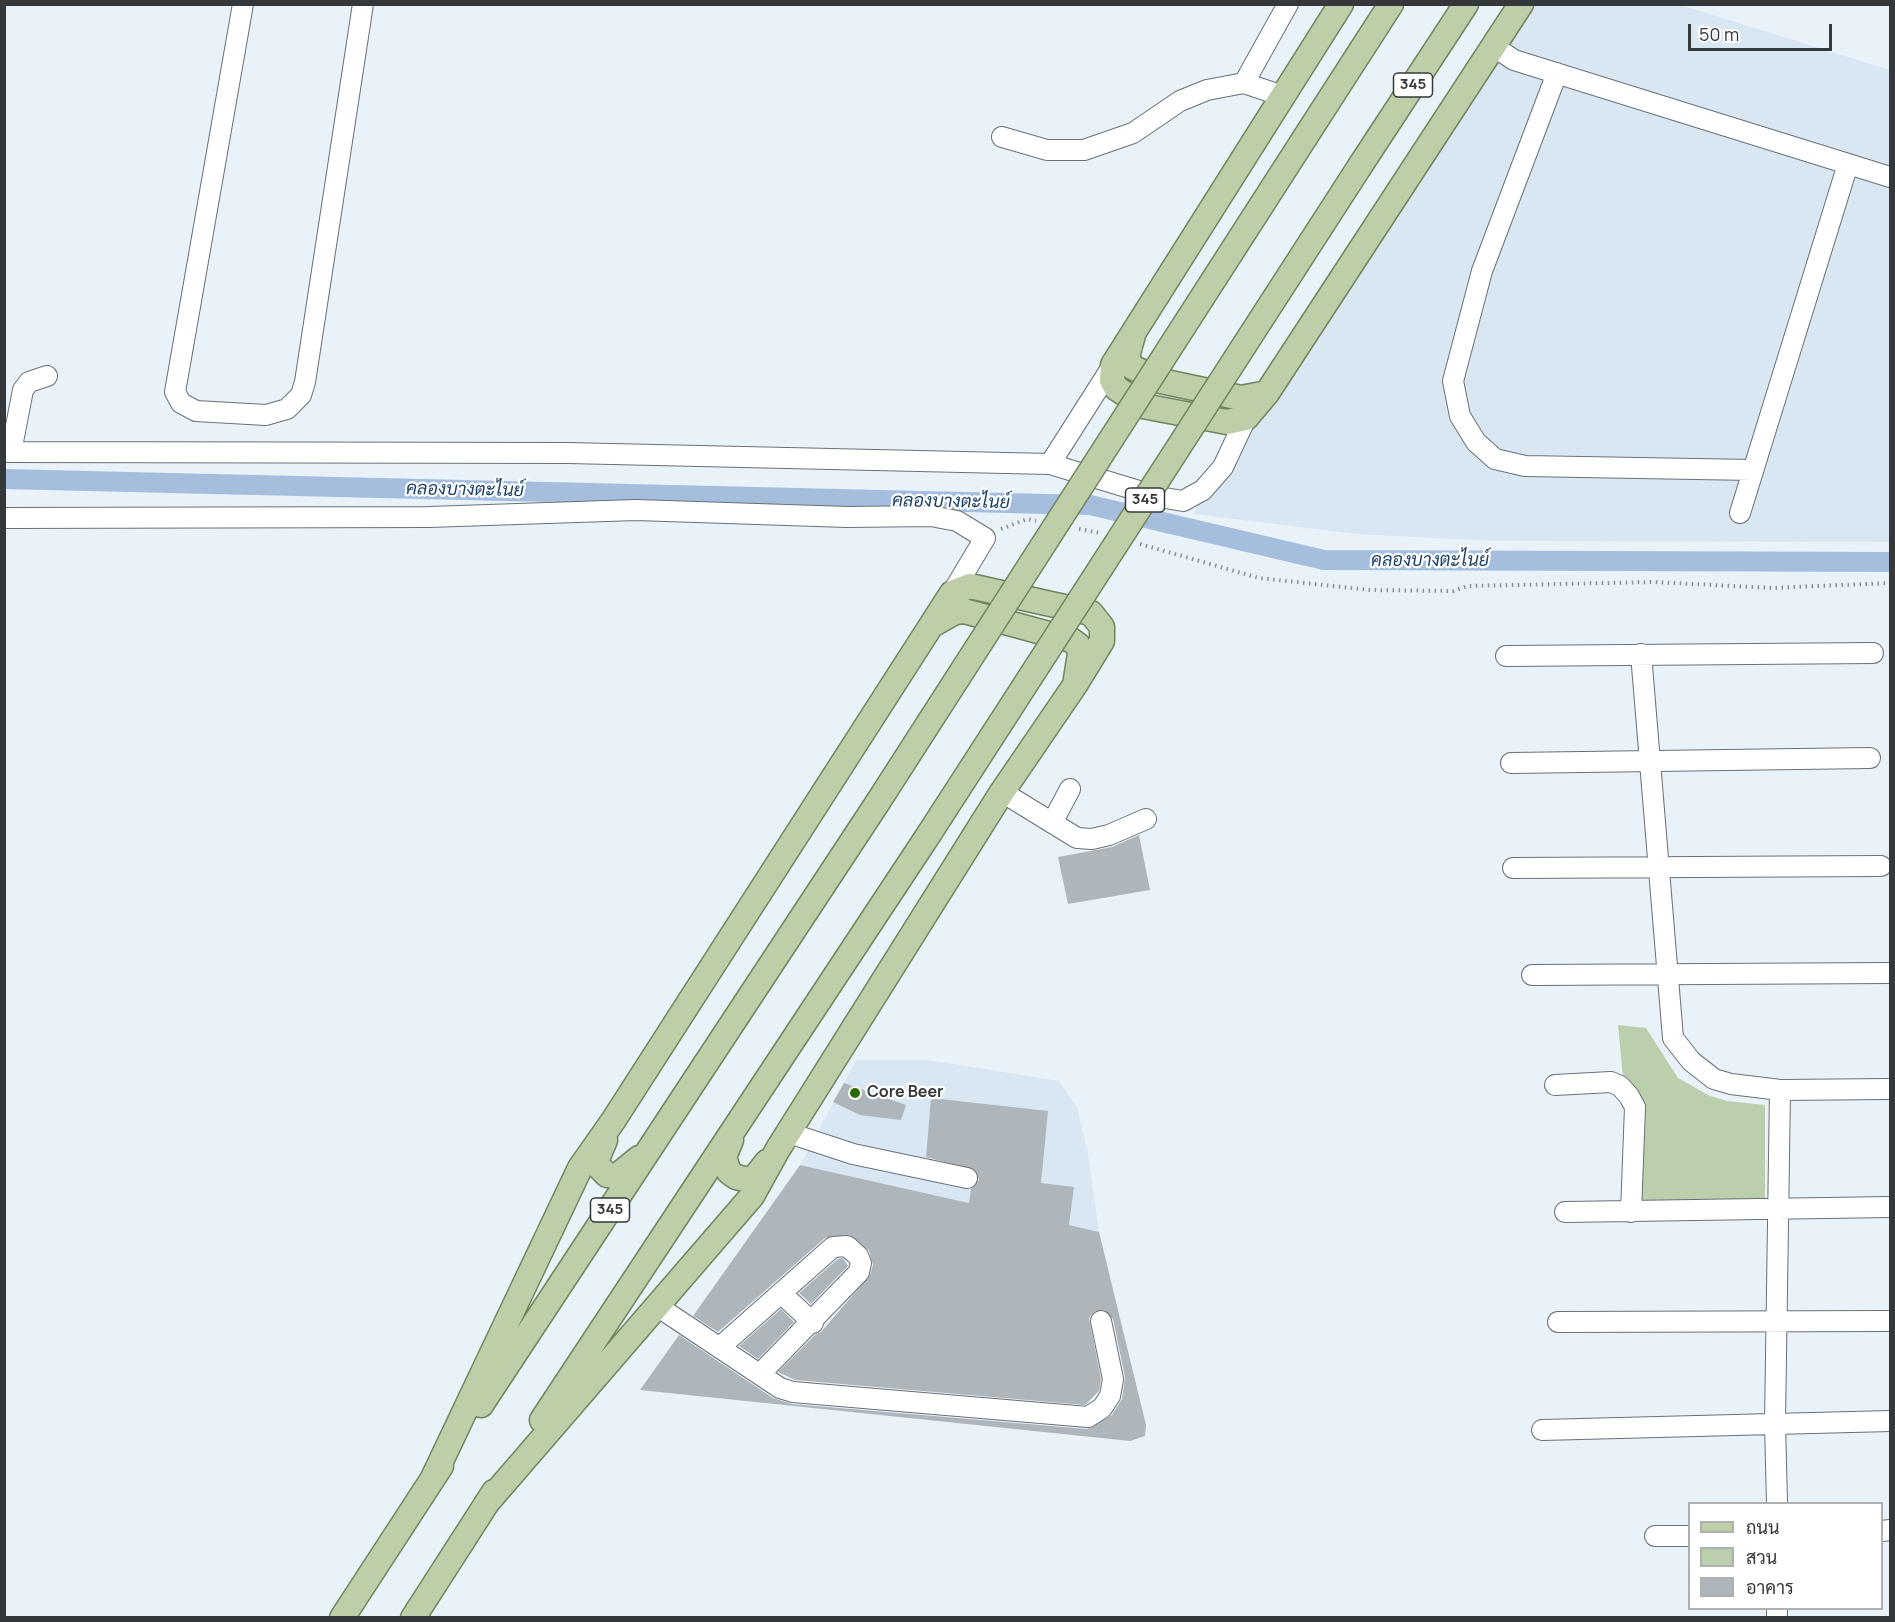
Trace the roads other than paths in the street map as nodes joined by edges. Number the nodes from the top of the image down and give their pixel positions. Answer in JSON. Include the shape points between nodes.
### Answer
{"nodes":[{"id":1,"x":243,"y":4,"type":"edge"},
{"id":2,"x":363,"y":4,"type":"edge"},
{"id":3,"x":1288,"y":4,"type":"edge"},
{"id":4,"x":1341,"y":4,"type":"edge"},
{"id":5,"x":1391,"y":4,"type":"edge"},
{"id":6,"x":1466,"y":4,"type":"edge"},
{"id":7,"x":1521,"y":4,"type":"edge"},
{"id":8,"x":1493,"y":46,"type":"junction"},
{"id":9,"x":1557,"y":73,"type":"junction"},
{"id":10,"x":1244,"y":83,"type":"junction"},
{"id":11,"x":1283,"y":96,"type":"junction"},
{"id":12,"x":1002,"y":137,"type":"dead end"},
{"id":13,"x":1848,"y":164,"type":"junction"},
{"id":14,"x":1890,"y":177,"type":"edge"},
{"id":15,"x":1135,"y":330,"type":"junction"},
{"id":16,"x":1113,"y":364,"type":"junction"},
{"id":17,"x":47,"y":376,"type":"dead end"},
{"id":18,"x":1268,"y":393,"type":"junction"},
{"id":19,"x":1246,"y":418,"type":"junction"},
{"id":20,"x":8,"y":452,"type":"edge"},
{"id":21,"x":1050,"y":464,"type":"junction"},
{"id":22,"x":1753,"y":470,"type":"junction"},
{"id":23,"x":1740,"y":513,"type":"dead end"},
{"id":24,"x":4,"y":518,"type":"edge"},
{"id":25,"x":952,"y":593,"type":"junction"},
{"id":26,"x":932,"y":625,"type":"junction"},
{"id":27,"x":1873,"y":653,"type":"dead end"},
{"id":28,"x":1641,"y":654,"type":"junction"},
{"id":29,"x":1506,"y":656,"type":"dead end"},
{"id":30,"x":1075,"y":685,"type":"junction"},
{"id":31,"x":1870,"y":758,"type":"dead end"},
{"id":32,"x":1650,"y":760,"type":"junction"},
{"id":33,"x":1511,"y":763,"type":"dead end"},
{"id":34,"x":1070,"y":789,"type":"dead end"},
{"id":35,"x":1002,"y":792,"type":"junction"},
{"id":36,"x":1146,"y":819,"type":"dead end"},
{"id":37,"x":1052,"y":823,"type":"junction"},
{"id":38,"x":1881,"y":866,"type":"dead end"},
{"id":39,"x":1659,"y":867,"type":"junction"},
{"id":40,"x":1513,"y":868,"type":"dead end"},
{"id":41,"x":1890,"y":973,"type":"edge"},
{"id":42,"x":1668,"y":974,"type":"junction"},
{"id":43,"x":1532,"y":975,"type":"dead end"},
{"id":44,"x":1555,"y":1085,"type":"dead end"},
{"id":45,"x":1890,"y":1089,"type":"edge"},
{"id":46,"x":1780,"y":1090,"type":"junction"},
{"id":47,"x":613,"y":1121,"type":"junction"},
{"id":48,"x":736,"y":1127,"type":"junction"},
{"id":49,"x":783,"y":1141,"type":"junction"},
{"id":50,"x":652,"y":1145,"type":"junction"},
{"id":51,"x":967,"y":1178,"type":"dead end"},
{"id":52,"x":1890,"y":1207,"type":"edge"},
{"id":53,"x":1779,"y":1210,"type":"junction"},
{"id":54,"x":1565,"y":1212,"type":"dead end"},
{"id":55,"x":1630,"y":1212,"type":"junction"},
{"id":56,"x":781,"y":1293,"type":"junction"},
{"id":57,"x":657,"y":1306,"type":"junction"},
{"id":58,"x":1101,"y":1321,"type":"dead end"},
{"id":59,"x":1890,"y":1321,"type":"edge"},
{"id":60,"x":1558,"y":1322,"type":"dead end"},
{"id":61,"x":1777,"y":1322,"type":"junction"},
{"id":62,"x":813,"y":1323,"type":"junction"},
{"id":63,"x":720,"y":1347,"type":"junction"},
{"id":64,"x":760,"y":1374,"type":"junction"},
{"id":65,"x":1890,"y":1421,"type":"edge"},
{"id":66,"x":1775,"y":1423,"type":"junction"},
{"id":67,"x":1542,"y":1430,"type":"dead end"},
{"id":68,"x":433,"y":1478,"type":"junction"},
{"id":69,"x":1777,"y":1502,"type":"edge"},
{"id":70,"x":486,"y":1504,"type":"junction"},
{"id":71,"x":1655,"y":1536,"type":"dead end"},
{"id":72,"x":1688,"y":1536,"type":"edge"},
{"id":73,"x":342,"y":1617,"type":"edge"},
{"id":74,"x":413,"y":1617,"type":"edge"}],
"edges":[{"from":1,"to":2,"type":"street","via":[[175,392],[181,403],[196,411],[266,416],[287,409],[301,395],[305,382]]},
{"from":3,"to":10,"type":"street"},
{"from":4,"to":11,"type":"main road"},
{"from":5,"to":50,"type":"main road","number":"345","bridge":true,"via":[[878,802]]},
{"from":6,"to":48,"type":"main road","number":"345","bridge":true},
{"from":7,"to":8,"type":"main road"},
{"from":8,"to":9,"type":"street","via":[[1514,60]]},
{"from":8,"to":18,"type":"main road"},
{"from":9,"to":13,"type":"street"},
{"from":9,"to":22,"type":"street","via":[[1482,271],[1453,381],[1460,416],[1476,442],[1495,459],[1525,466]]},
{"from":10,"to":11,"type":"street"},
{"from":10,"to":12,"type":"street","via":[[1207,90],[1180,101],[1134,133],[1084,150],[1047,150]]},
{"from":11,"to":15,"type":"main road"},
{"from":13,"to":14,"type":"street"},
{"from":13,"to":22,"type":"street"},
{"from":15,"to":16,"type":"main road"},
{"from":15,"to":18,"type":"main road","via":[[1127,357],[1132,367],[1161,381],[1241,398]]},
{"from":16,"to":19,"type":"main road","via":[[1116,388],[1143,406],[1227,422]]},
{"from":16,"to":21,"type":"street"},
{"from":17,"to":20,"type":"street","via":[[28,382],[23,390]]},
{"from":18,"to":19,"type":"main road"},
{"from":19,"to":21,"type":"street","via":[[1223,467],[1203,490],[1183,501]]},
{"from":20,"to":21,"type":"street","via":[[568,453]]},
{"from":22,"to":23,"type":"street"},
{"from":24,"to":25,"type":"street","via":[[406,518],[636,510],[931,516],[957,520],[985,538]]},
{"from":25,"to":26,"type":"main road"},
{"from":25,"to":30,"type":"main road","via":[[970,586],[1091,613],[1102,627],[1102,641]]},
{"from":26,"to":30,"type":"main road","via":[[964,611],[1071,640],[1078,645],[1080,654]]},
{"from":26,"to":47,"type":"main road"},
{"from":27,"to":28,"type":"street"},
{"from":28,"to":29,"type":"street"},
{"from":28,"to":32,"type":"street"},
{"from":30,"to":35,"type":"main road"},
{"from":31,"to":32,"type":"street"},
{"from":32,"to":33,"type":"street"},
{"from":32,"to":39,"type":"street"},
{"from":34,"to":37,"type":"street"},
{"from":35,"to":37,"type":"street"},
{"from":35,"to":49,"type":"main road"},
{"from":36,"to":37,"type":"street","via":[[1092,839],[1077,838]]},
{"from":38,"to":39,"type":"street"},
{"from":39,"to":40,"type":"street"},
{"from":39,"to":42,"type":"street"},
{"from":41,"to":42,"type":"street"},
{"from":42,"to":43,"type":"street"},
{"from":42,"to":46,"type":"street","via":[[1673,1038],[1691,1061],[1714,1079]]},
{"from":44,"to":55,"type":"street","via":[[1611,1082],[1629,1096],[1635,1113]]},
{"from":45,"to":46,"type":"street"},
{"from":46,"to":53,"type":"street"},
{"from":47,"to":50,"type":"main road","via":[[597,1159],[597,1165],[607,1175],[617,1176],[626,1171]]},
{"from":47,"to":68,"type":"main road","via":[[580,1168]]},
{"from":48,"to":49,"type":"main road","via":[[724,1157],[729,1172],[736,1177],[755,1177]]},
{"from":48,"to":70,"type":"main road","number":"345"},
{"from":49,"to":51,"type":"street"},
{"from":49,"to":57,"type":"main road","via":[[752,1196]]},
{"from":50,"to":68,"type":"main road","number":"345"},
{"from":52,"to":53,"type":"street"},
{"from":53,"to":55,"type":"street"},
{"from":53,"to":61,"type":"street"},
{"from":54,"to":55,"type":"street"},
{"from":56,"to":62,"type":"street"},
{"from":56,"to":62,"type":"street","via":[[833,1247],[847,1246],[854,1251],[861,1263],[860,1272]]},
{"from":56,"to":63,"type":"street"},
{"from":57,"to":63,"type":"street"},
{"from":57,"to":70,"type":"main road"},
{"from":58,"to":64,"type":"street","via":[[1113,1379],[1110,1396],[1102,1408],[1088,1417],[793,1392]]},
{"from":59,"to":61,"type":"street"},
{"from":60,"to":61,"type":"street"},
{"from":61,"to":66,"type":"street"},
{"from":62,"to":64,"type":"street"},
{"from":63,"to":64,"type":"street"},
{"from":65,"to":66,"type":"street"},
{"from":66,"to":67,"type":"street"},
{"from":66,"to":69,"type":"street"},
{"from":68,"to":73,"type":"main road","number":"345"},
{"from":70,"to":74,"type":"main road","number":"345"},
{"from":71,"to":72,"type":"street"}]}
